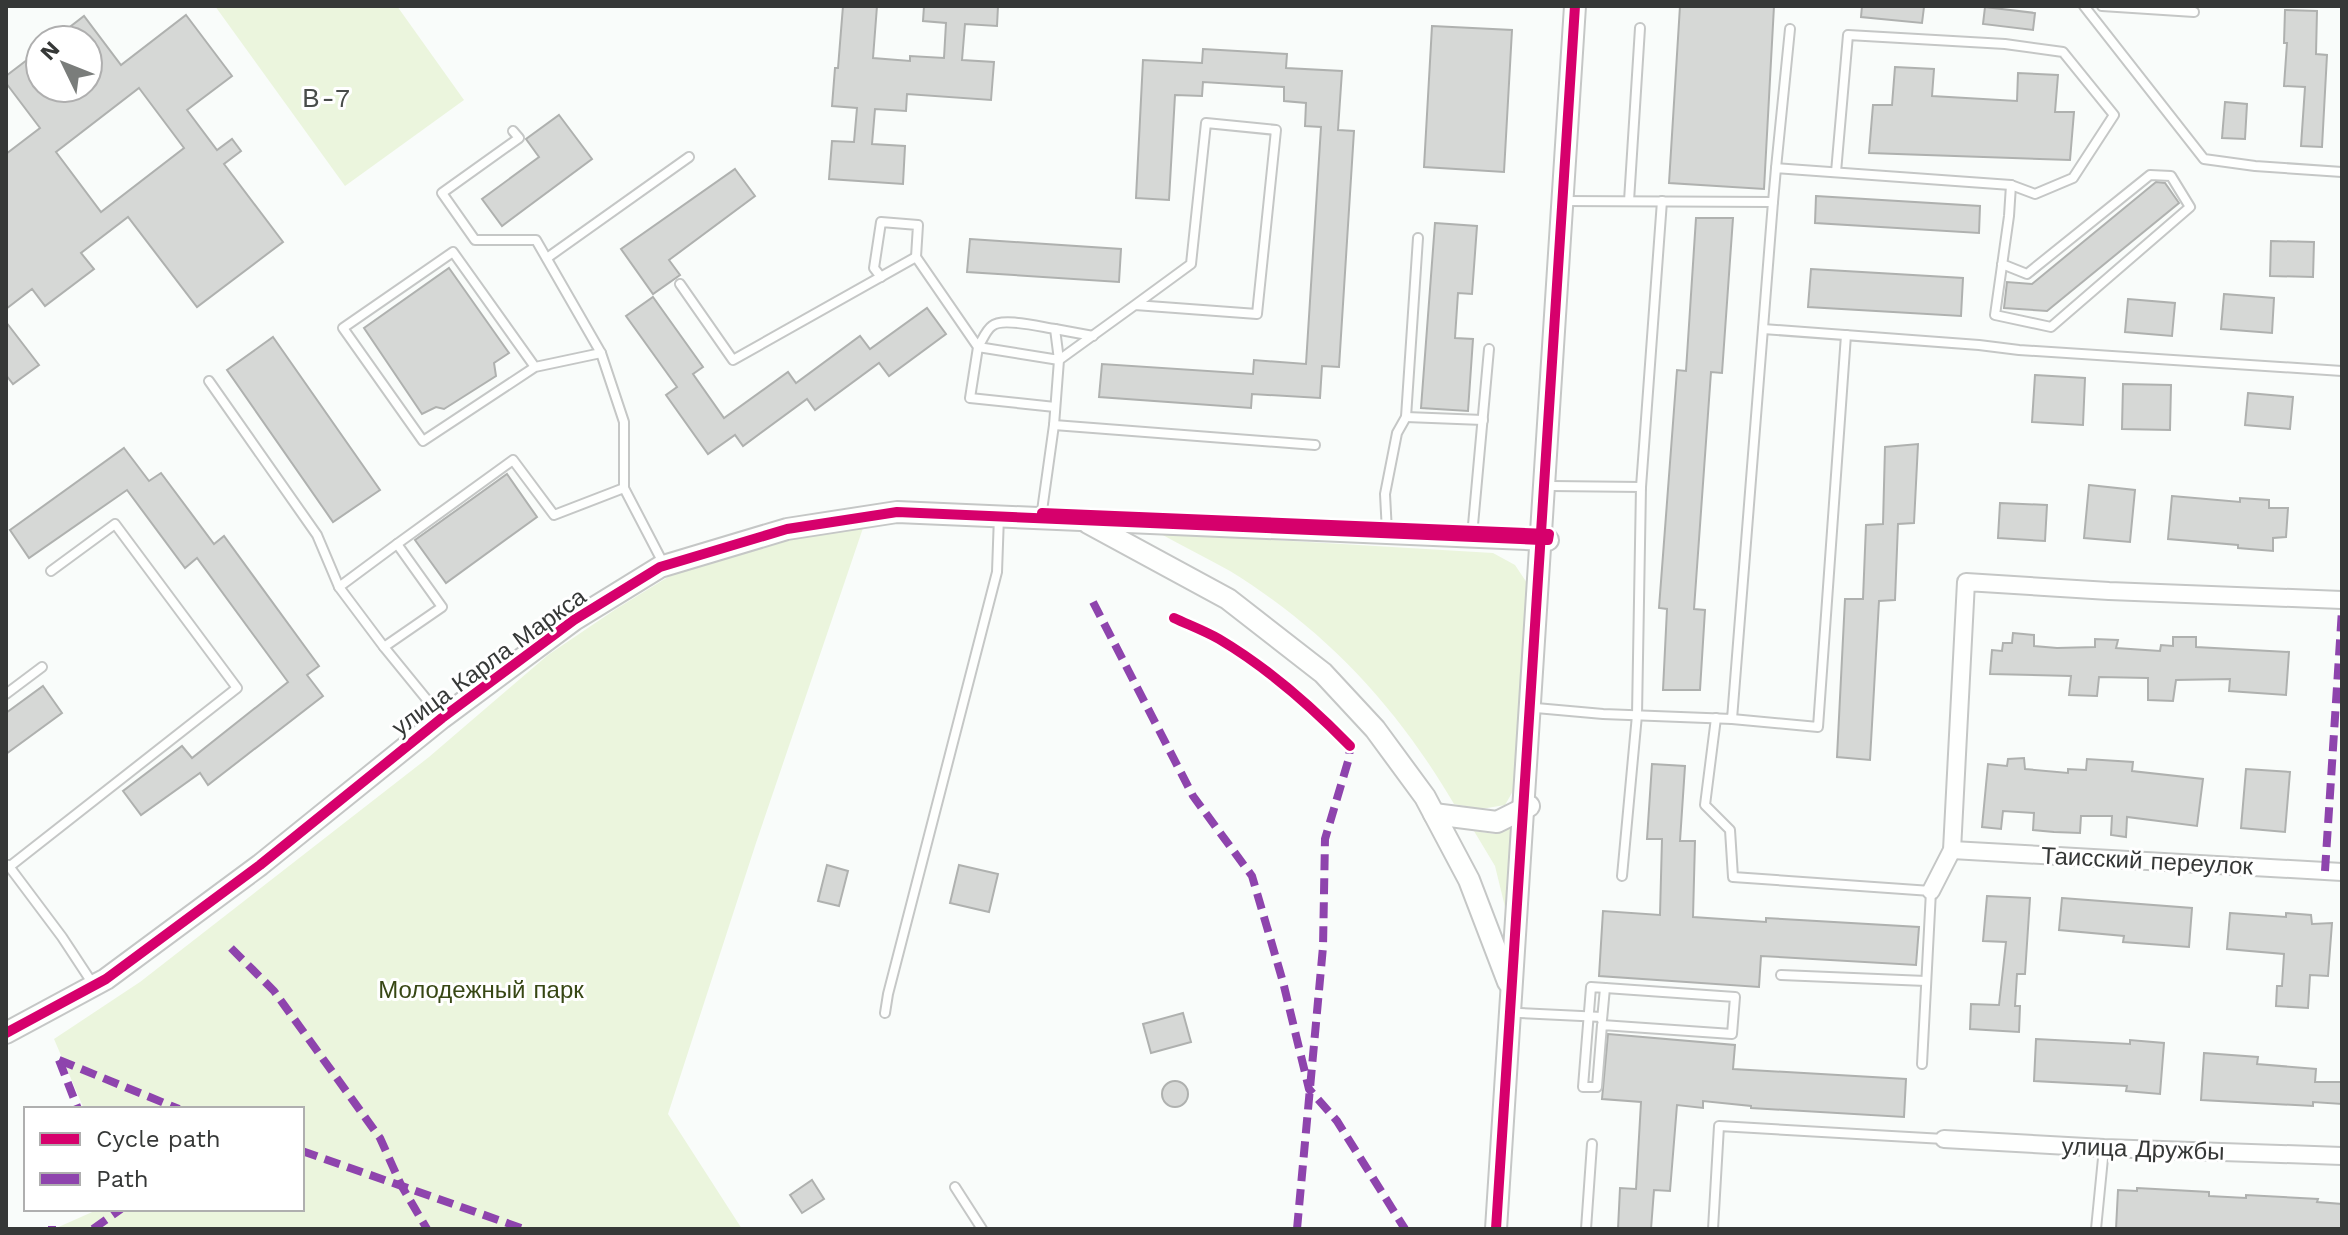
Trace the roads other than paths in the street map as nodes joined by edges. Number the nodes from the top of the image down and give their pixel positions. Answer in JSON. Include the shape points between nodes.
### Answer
{"nodes":[{"id":1,"x":1578,"y":6,"type":"edge"},
{"id":2,"x":2084,"y":6,"type":"edge"},
{"id":3,"x":2102,"y":6,"type":"edge"},
{"id":4,"x":2194,"y":12,"type":"dead end"},
{"id":5,"x":1640,"y":28,"type":"dead end"},
{"id":6,"x":1790,"y":29,"type":"dead end"},
{"id":7,"x":513,"y":131,"type":"dead end"},
{"id":8,"x":689,"y":157,"type":"dead end"},
{"id":9,"x":1776,"y":168,"type":"junction"},
{"id":10,"x":1836,"y":172,"type":"junction"},
{"id":11,"x":2342,"y":172,"type":"edge"},
{"id":12,"x":2011,"y":185,"type":"junction"},
{"id":13,"x":1566,"y":201,"type":"junction"},
{"id":14,"x":1629,"y":201,"type":"junction"},
{"id":15,"x":1662,"y":201,"type":"junction"},
{"id":16,"x":1773,"y":202,"type":"junction"},
{"id":17,"x":1418,"y":238,"type":"dead end"},
{"id":18,"x":916,"y":257,"type":"junction"},
{"id":19,"x":547,"y":258,"type":"junction"},
{"id":20,"x":2002,"y":264,"type":"dead end"},
{"id":21,"x":881,"y":277,"type":"junction"},
{"id":22,"x":680,"y":284,"type":"dead end"},
{"id":23,"x":1135,"y":305,"type":"junction"},
{"id":24,"x":1055,"y":329,"type":"junction"},
{"id":25,"x":1763,"y":329,"type":"junction"},
{"id":26,"x":1846,"y":335,"type":"junction"},
{"id":27,"x":1093,"y":336,"type":"junction"},
{"id":28,"x":978,"y":347,"type":"junction"},
{"id":29,"x":1489,"y":349,"type":"dead end"},
{"id":30,"x":601,"y":353,"type":"junction"},
{"id":31,"x":1059,"y":360,"type":"junction"},
{"id":32,"x":535,"y":367,"type":"junction"},
{"id":33,"x":2342,"y":371,"type":"edge"},
{"id":34,"x":209,"y":381,"type":"dead end"},
{"id":35,"x":1055,"y":407,"type":"junction"},
{"id":36,"x":1406,"y":417,"type":"junction"},
{"id":37,"x":1483,"y":420,"type":"junction"},
{"id":38,"x":1054,"y":425,"type":"junction"},
{"id":39,"x":1315,"y":445,"type":"dead end"},
{"id":40,"x":1552,"y":486,"type":"junction"},
{"id":41,"x":1641,"y":487,"type":"junction"},
{"id":42,"x":624,"y":488,"type":"junction"},
{"id":43,"x":998,"y":514,"type":"junction"},
{"id":44,"x":1042,"y":516,"type":"junction"},
{"id":45,"x":1077,"y":517,"type":"junction"},
{"id":46,"x":1387,"y":530,"type":"junction"},
{"id":47,"x":1472,"y":534,"type":"junction"},
{"id":48,"x":1545,"y":537,"type":"junction"},
{"id":49,"x":397,"y":544,"type":"junction"},
{"id":50,"x":661,"y":559,"type":"junction"},
{"id":51,"x":51,"y":571,"type":"dead end"},
{"id":52,"x":339,"y":587,"type":"junction"},
{"id":53,"x":2342,"y":600,"type":"edge"},
{"id":54,"x":384,"y":647,"type":"junction"},
{"id":55,"x":42,"y":667,"type":"dead end"},
{"id":56,"x":6,"y":694,"type":"edge"},
{"id":57,"x":1536,"y":708,"type":"junction"},
{"id":58,"x":437,"y":712,"type":"junction"},
{"id":59,"x":1637,"y":715,"type":"junction"},
{"id":60,"x":1716,"y":718,"type":"junction"},
{"id":61,"x":1732,"y":719,"type":"junction"},
{"id":62,"x":1526,"y":808,"type":"junction"},
{"id":63,"x":1434,"y":814,"type":"junction"},
{"id":64,"x":1952,"y":850,"type":"junction"},
{"id":65,"x":7,"y":865,"type":"edge"},
{"id":66,"x":2342,"y":872,"type":"edge"},
{"id":67,"x":1622,"y":876,"type":"dead end"},
{"id":68,"x":1931,"y":891,"type":"junction"},
{"id":69,"x":1781,"y":975,"type":"dead end"},
{"id":70,"x":89,"y":978,"type":"junction"},
{"id":71,"x":1926,"y":981,"type":"junction"},
{"id":72,"x":1605,"y":988,"type":"junction"},
{"id":73,"x":1517,"y":1001,"type":"junction"},
{"id":74,"x":885,"y":1013,"type":"dead end"},
{"id":75,"x":1589,"y":1016,"type":"junction"},
{"id":76,"x":6,"y":1021,"type":"edge"},
{"id":77,"x":1602,"y":1021,"type":"junction"},
{"id":78,"x":6,"y":1033,"type":"edge"},
{"id":79,"x":1922,"y":1064,"type":"dead end"},
{"id":80,"x":1944,"y":1139,"type":"joint"},
{"id":81,"x":1592,"y":1144,"type":"dead end"},
{"id":82,"x":2104,"y":1148,"type":"junction"},
{"id":83,"x":2342,"y":1156,"type":"edge"},
{"id":84,"x":955,"y":1187,"type":"dead end"},
{"id":85,"x":982,"y":1229,"type":"edge"},
{"id":86,"x":1496,"y":1229,"type":"edge"},
{"id":87,"x":1506,"y":1229,"type":"edge"},
{"id":88,"x":1586,"y":1229,"type":"edge"},
{"id":89,"x":1713,"y":1229,"type":"edge"},
{"id":90,"x":2096,"y":1229,"type":"edge"}],
"edges":[{"from":1,"to":13,"type":"street"},
{"from":2,"to":11,"type":"lane","via":[[2204,159]]},
{"from":3,"to":4,"type":"lane"},
{"from":5,"to":14,"type":"lane"},
{"from":6,"to":9,"type":"lane"},
{"from":7,"to":19,"type":"lane","via":[[519,138],[442,193],[475,240],[536,240]]},
{"from":8,"to":19,"type":"lane"},
{"from":9,"to":10,"type":"lane"},
{"from":9,"to":16,"type":"lane"},
{"from":10,"to":12,"type":"lane"},
{"from":10,"to":12,"type":"lane","via":[[1848,35],[2063,52],[2114,115],[2073,178],[2035,194]]},
{"from":12,"to":20,"type":"lane","via":[[1995,315],[2051,327],[2190,207],[2171,176],[2150,175],[2027,274]]},
{"from":13,"to":14,"type":"lane"},
{"from":13,"to":40,"type":"street"},
{"from":13,"to":48,"type":"street"},
{"from":14,"to":15,"type":"lane"},
{"from":15,"to":16,"type":"lane"},
{"from":15,"to":41,"type":"lane"},
{"from":16,"to":25,"type":"lane"},
{"from":17,"to":36,"type":"lane"},
{"from":18,"to":21,"type":"lane"},
{"from":18,"to":21,"type":"lane","via":[[918,225],[881,222],[874,268]]},
{"from":18,"to":28,"type":"lane"},
{"from":19,"to":30,"type":"lane"},
{"from":21,"to":22,"type":"lane","via":[[733,360]]},
{"from":23,"to":23,"type":"lane","via":[[1257,314],[1276,130],[1206,123],[1191,264]]},
{"from":23,"to":27,"type":"lane"},
{"from":24,"to":27,"type":"lane"},
{"from":24,"to":28,"type":"lane","via":[[996,323]]},
{"from":24,"to":31,"type":"lane"},
{"from":25,"to":26,"type":"lane"},
{"from":25,"to":61,"type":"lane"},
{"from":26,"to":33,"type":"lane"},
{"from":26,"to":61,"type":"lane","via":[[1818,727]]},
{"from":27,"to":31,"type":"lane"},
{"from":28,"to":31,"type":"lane"},
{"from":28,"to":35,"type":"lane","via":[[970,398]]},
{"from":29,"to":37,"type":"lane"},
{"from":30,"to":32,"type":"lane"},
{"from":30,"to":42,"type":"lane","via":[[624,422]]},
{"from":31,"to":35,"type":"lane"},
{"from":32,"to":32,"type":"lane","via":[[423,441],[343,328],[453,252]]},
{"from":34,"to":52,"type":"lane","via":[[317,535]]},
{"from":35,"to":38,"type":"lane"},
{"from":36,"to":37,"type":"lane"},
{"from":36,"to":46,"type":"lane","via":[[1397,433],[1385,494]]},
{"from":37,"to":47,"type":"lane"},
{"from":38,"to":39,"type":"lane"},
{"from":38,"to":44,"type":"lane"},
{"from":40,"to":41,"type":"lane"},
{"from":40,"to":48,"type":"street"},
{"from":41,"to":59,"type":"lane"},
{"from":42,"to":49,"type":"lane","via":[[554,515],[513,460]]},
{"from":42,"to":50,"type":"lane"},
{"from":43,"to":44,"type":"street","name":"улица Карла Маркса"},
{"from":43,"to":50,"type":"street","via":[[895,506],[784,523]]},
{"from":43,"to":74,"type":"lane","via":[[997,572]]},
{"from":43,"to":78,"type":"street","name":"улица Карла Маркса","via":[[897,512],[787,529],[660,567],[574,620],[454,709],[260,865],[106,979]]},
{"from":44,"to":45,"type":"street","name":"улица Карла Маркса"},
{"from":45,"to":46,"type":"street","name":"улица Карла Маркса"},
{"from":45,"to":63,"type":"street","via":[[1228,599],[1323,673],[1375,729]]},
{"from":46,"to":47,"type":"street","name":"улица Карла Маркса"},
{"from":47,"to":48,"type":"street","name":"улица Карла Маркса"},
{"from":48,"to":57,"type":"street"},
{"from":48,"to":62,"type":"street"},
{"from":49,"to":52,"type":"lane"},
{"from":49,"to":54,"type":"lane","via":[[442,607]]},
{"from":50,"to":58,"type":"street","via":[[566,616]]},
{"from":51,"to":65,"type":"lane","via":[[115,524],[237,688]]},
{"from":52,"to":54,"type":"lane"},
{"from":53,"to":64,"type":"street","via":[[1966,582]]},
{"from":54,"to":58,"type":"lane"},
{"from":55,"to":56,"type":"lane"},
{"from":57,"to":59,"type":"lane"},
{"from":57,"to":62,"type":"street"},
{"from":58,"to":70,"type":"street"},
{"from":59,"to":60,"type":"lane"},
{"from":59,"to":67,"type":"lane"},
{"from":60,"to":61,"type":"lane"},
{"from":60,"to":68,"type":"lane","via":[[1705,805],[1730,830],[1733,877]]},
{"from":62,"to":63,"type":"street","via":[[1497,822]]},
{"from":62,"to":73,"type":"street"},
{"from":63,"to":73,"type":"street","via":[[1469,880]]},
{"from":64,"to":66,"type":"street","name":"Таисский переулок"},
{"from":64,"to":68,"type":"street"},
{"from":65,"to":70,"type":"lane"},
{"from":68,"to":71,"type":"lane"},
{"from":69,"to":71,"type":"lane"},
{"from":70,"to":76,"type":"street"},
{"from":71,"to":79,"type":"lane"},
{"from":72,"to":75,"type":"lane","via":[[1591,987]]},
{"from":72,"to":77,"type":"lane"},
{"from":72,"to":77,"type":"lane","via":[[1735,997],[1732,1034]]},
{"from":73,"to":75,"type":"lane"},
{"from":73,"to":86,"type":"street"},
{"from":73,"to":87,"type":"street"},
{"from":75,"to":77,"type":"lane"},
{"from":75,"to":77,"type":"lane","via":[[1583,1087],[1597,1087]]},
{"from":80,"to":82,"type":"street","name":"улица Дружбы"},
{"from":80,"to":89,"type":"lane","via":[[1719,1126]]},
{"from":81,"to":88,"type":"lane"},
{"from":82,"to":83,"type":"street","name":"улица Дружбы"},
{"from":82,"to":90,"type":"lane"},
{"from":84,"to":85,"type":"lane"}]}
